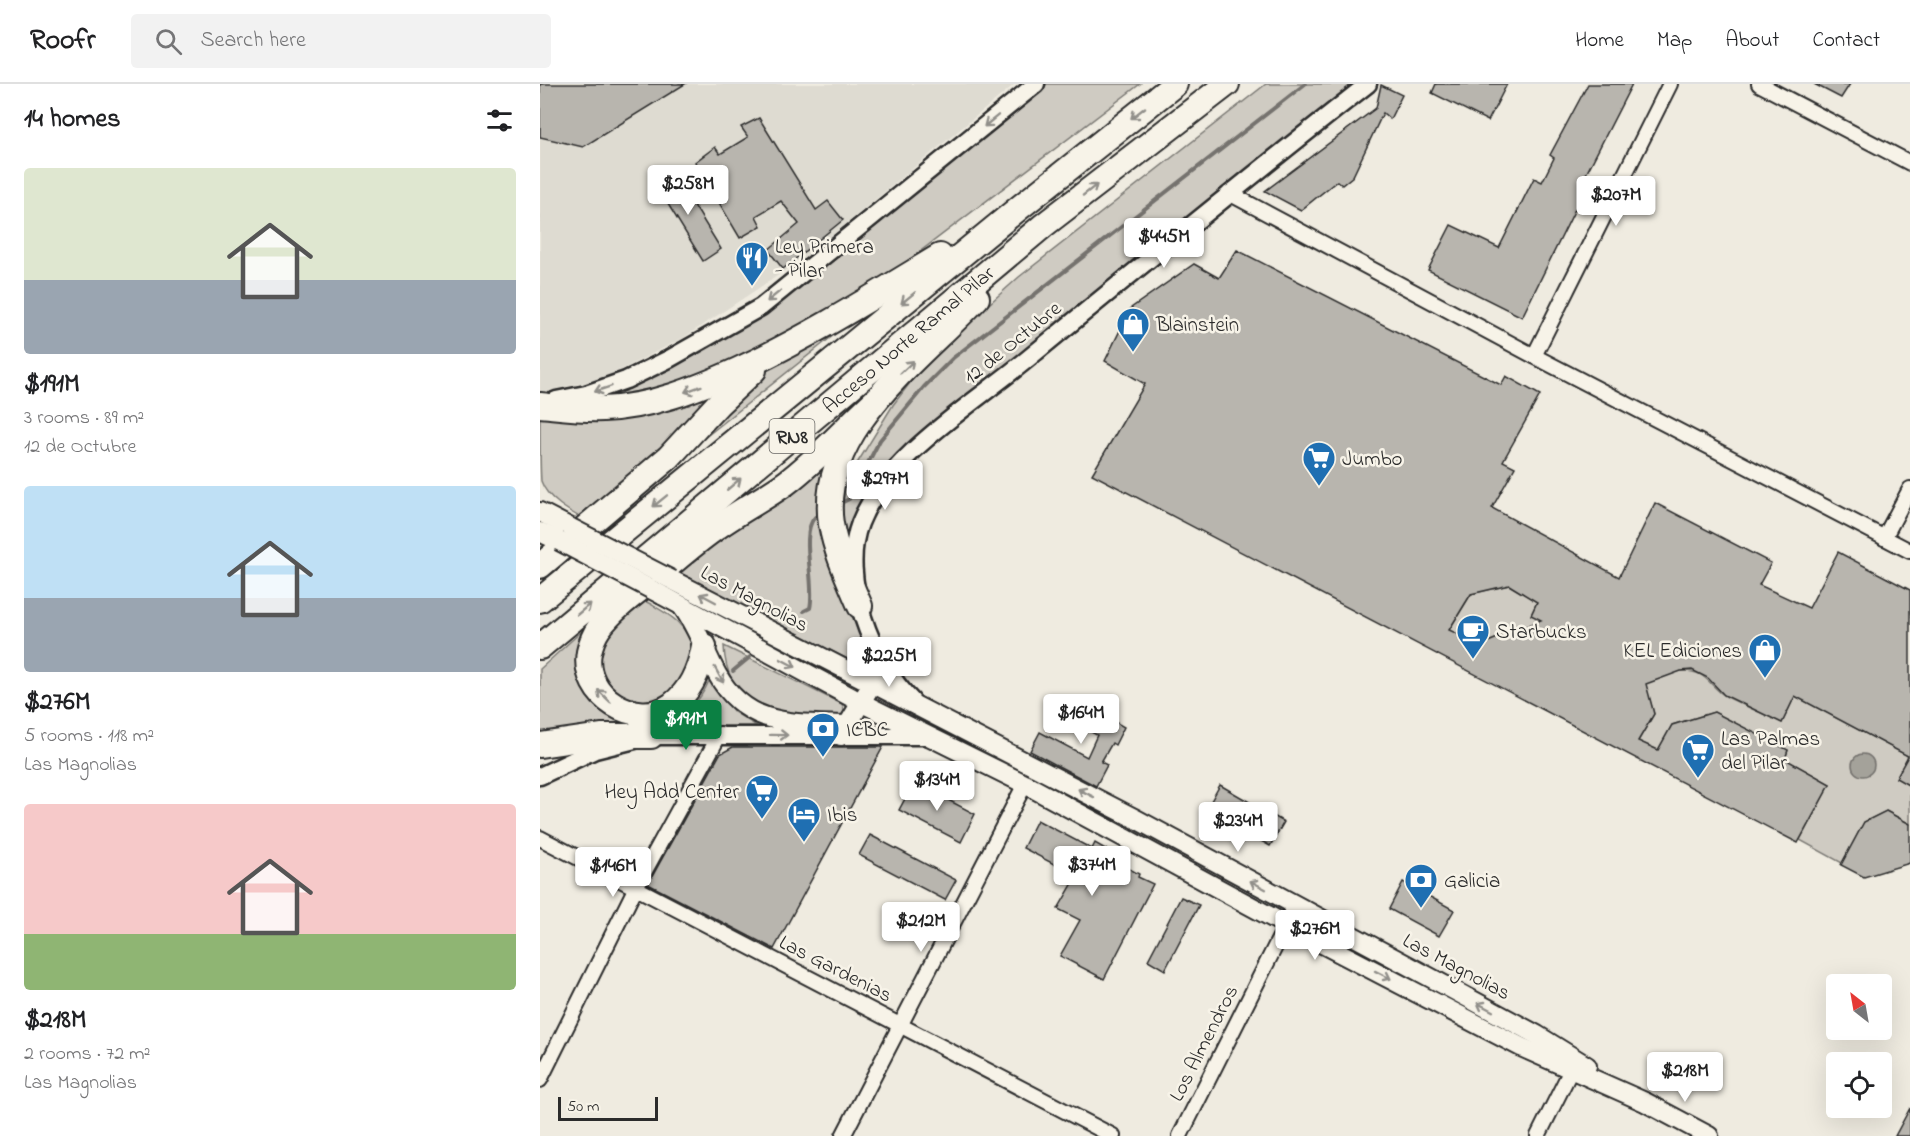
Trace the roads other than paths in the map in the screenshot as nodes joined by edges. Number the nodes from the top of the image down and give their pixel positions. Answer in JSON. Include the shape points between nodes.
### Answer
{"nodes":[{"id":1,"x":1036,"y":84,"type":"edge"},
{"id":2,"x":1175,"y":84,"type":"edge"},
{"id":3,"x":1227,"y":84,"type":"edge"},
{"id":4,"x":1368,"y":84,"type":"edge"},
{"id":5,"x":1670,"y":84,"type":"edge"},
{"id":6,"x":1759,"y":84,"type":"edge"},
{"id":7,"x":1910,"y":163,"type":"edge"},
{"id":8,"x":1229,"y":193,"type":"junction"},
{"id":9,"x":1019,"y":208,"type":"junction"},
{"id":10,"x":1044,"y":225,"type":"junction"},
{"id":11,"x":777,"y":352,"type":"junction"},
{"id":12,"x":1534,"y":356,"type":"junction"},
{"id":13,"x":876,"y":400,"type":"junction"},
{"id":14,"x":540,"y":403,"type":"edge"},
{"id":15,"x":1910,"y":489,"type":"edge"},
{"id":16,"x":540,"y":498,"type":"edge"},
{"id":17,"x":546,"y":515,"type":"edge"},
{"id":18,"x":540,"y":532,"type":"edge"},
{"id":19,"x":565,"y":535,"type":"junction"},
{"id":20,"x":1884,"y":538,"type":"junction"},
{"id":21,"x":1910,"y":551,"type":"edge"},
{"id":22,"x":540,"y":566,"type":"edge"},
{"id":23,"x":540,"y":600,"type":"edge"},
{"id":24,"x":681,"y":605,"type":"junction"},
{"id":25,"x":860,"y":606,"type":"junction"},
{"id":26,"x":704,"y":646,"type":"junction"},
{"id":27,"x":540,"y":647,"type":"edge"},
{"id":28,"x":881,"y":658,"type":"junction"},
{"id":29,"x":872,"y":684,"type":"junction"},
{"id":30,"x":862,"y":703,"type":"junction"},
{"id":31,"x":919,"y":708,"type":"junction"},
{"id":32,"x":844,"y":731,"type":"junction"},
{"id":33,"x":720,"y":734,"type":"junction"},
{"id":34,"x":651,"y":735,"type":"junction"},
{"id":35,"x":928,"y":736,"type":"junction"},
{"id":36,"x":540,"y":745,"type":"edge"},
{"id":37,"x":540,"y":776,"type":"edge"},
{"id":38,"x":1025,"y":784,"type":"junction"},
{"id":39,"x":540,"y":838,"type":"edge"},
{"id":40,"x":635,"y":889,"type":"junction"},
{"id":41,"x":1294,"y":904,"type":"junction"},
{"id":42,"x":1286,"y":925,"type":"junction"},
{"id":43,"x":901,"y":1026,"type":"junction"},
{"id":44,"x":1571,"y":1070,"type":"junction"},
{"id":45,"x":540,"y":1080,"type":"edge"},
{"id":46,"x":1645,"y":1102,"type":"junction"},
{"id":47,"x":843,"y":1136,"type":"edge"},
{"id":48,"x":1113,"y":1136,"type":"edge"},
{"id":49,"x":1180,"y":1136,"type":"edge"},
{"id":50,"x":1538,"y":1136,"type":"edge"},
{"id":51,"x":1708,"y":1136,"type":"edge"}],
"edges":[{"from":1,"to":14,"type":"street","one_way":true,"via":[[742,320],[614,385]]},
{"from":2,"to":9,"type":"highway","name":"Acceso Norte Ramal Pilar","number":"RN8","one_way":true},
{"from":10,"to":3,"type":"highway","name":"Acceso Norte Ramal Pilar","number":"RN8","one_way":true},
{"from":4,"to":8,"type":"street","name":"12 de Octubre"},
{"from":5,"to":12,"type":"street"},
{"from":6,"to":7,"type":"street"},
{"from":8,"to":12,"type":"street"},
{"from":8,"to":25,"type":"street","name":"12 de Octubre","via":[[940,429],[889,476],[861,521],[853,554]]},
{"from":9,"to":11,"type":"highway","via":[[867,302]]},
{"from":9,"to":23,"type":"highway","name":"Acceso Norte Ramal Pilar","number":"RN8","one_way":true},
{"from":13,"to":10,"type":"highway","one_way":true},
{"from":27,"to":10,"type":"highway","name":"Acceso Norte Ramal Pilar","number":"RN8","one_way":true},
{"from":11,"to":14,"type":"highway","one_way":true,"via":[[705,385],[644,403],[605,409]]},
{"from":11,"to":22,"type":"highway","via":[[727,395],[669,457]]},
{"from":12,"to":20,"type":"street"},
{"from":13,"to":25,"type":"highway","via":[[840,459],[830,504],[838,550]]},
{"from":26,"to":13,"type":"highway","one_way":true,"via":[[696,675],[681,697],[650,713],[634,713],[613,704],[596,688],[590,671],[591,643],[616,609],[712,530],[786,483]]},
{"from":15,"to":20,"type":"street"},
{"from":16,"to":17,"type":"main road"},
{"from":17,"to":19,"type":"main road","name":"Las Magnolias"},
{"from":18,"to":19,"type":"main road","name":"Las Magnolias"},
{"from":19,"to":24,"type":"main road","name":"Las Magnolias","bridge":true},
{"from":29,"to":19,"type":"main road","name":"Las Magnolias","one_way":true,"bridge":true,"via":[[672,580]]},
{"from":20,"to":21,"type":"street"},
{"from":24,"to":26,"type":"main road"},
{"from":24,"to":30,"type":"main road","name":"Las Magnolias","one_way":true},
{"from":25,"to":28,"type":"street","name":"12 de Octubre"},
{"from":26,"to":32,"type":"main road","one_way":true,"via":[[729,692],[753,712],[774,720]]},
{"from":28,"to":29,"type":"main road"},
{"from":28,"to":31,"type":"street","name":"12 de Octubre","via":[[896,684]]},
{"from":29,"to":30,"type":"main road"},
{"from":29,"to":31,"type":"main road","name":"Las Magnolias"},
{"from":30,"to":32,"type":"main road"},
{"from":30,"to":35,"type":"main road","name":"Las Magnolias"},
{"from":41,"to":31,"type":"main road","name":"Las Magnolias","one_way":true},
{"from":33,"to":32,"type":"street","one_way":true},
{"from":32,"to":35,"type":"street"},
{"from":33,"to":34,"type":"street"},
{"from":33,"to":40,"type":"street"},
{"from":34,"to":36,"type":"highway","via":[[601,736]]},
{"from":34,"to":37,"type":"street","via":[[595,750]]},
{"from":35,"to":38,"type":"main road","name":"Las Magnolias"},
{"from":38,"to":42,"type":"main road","name":"Las Magnolias"},
{"from":38,"to":43,"type":"street"},
{"from":39,"to":40,"type":"street","name":"Las Gardenias"},
{"from":40,"to":43,"type":"street","name":"Las Gardenias"},
{"from":40,"to":45,"type":"street"},
{"from":41,"to":42,"type":"street","name":"Los Almendros"},
{"from":46,"to":41,"type":"main road","name":"Las Magnolias","one_way":true,"via":[[1537,1035]]},
{"from":42,"to":44,"type":"main road","name":"Las Magnolias","one_way":true},
{"from":42,"to":49,"type":"street","name":"Los Almendros"},
{"from":43,"to":47,"type":"street"},
{"from":43,"to":48,"type":"street","name":"Las Gardenias"},
{"from":44,"to":46,"type":"main road","name":"Las Magnolias"},
{"from":44,"to":50,"type":"street"},
{"from":46,"to":51,"type":"main road","name":"Las Magnolias"}]}
